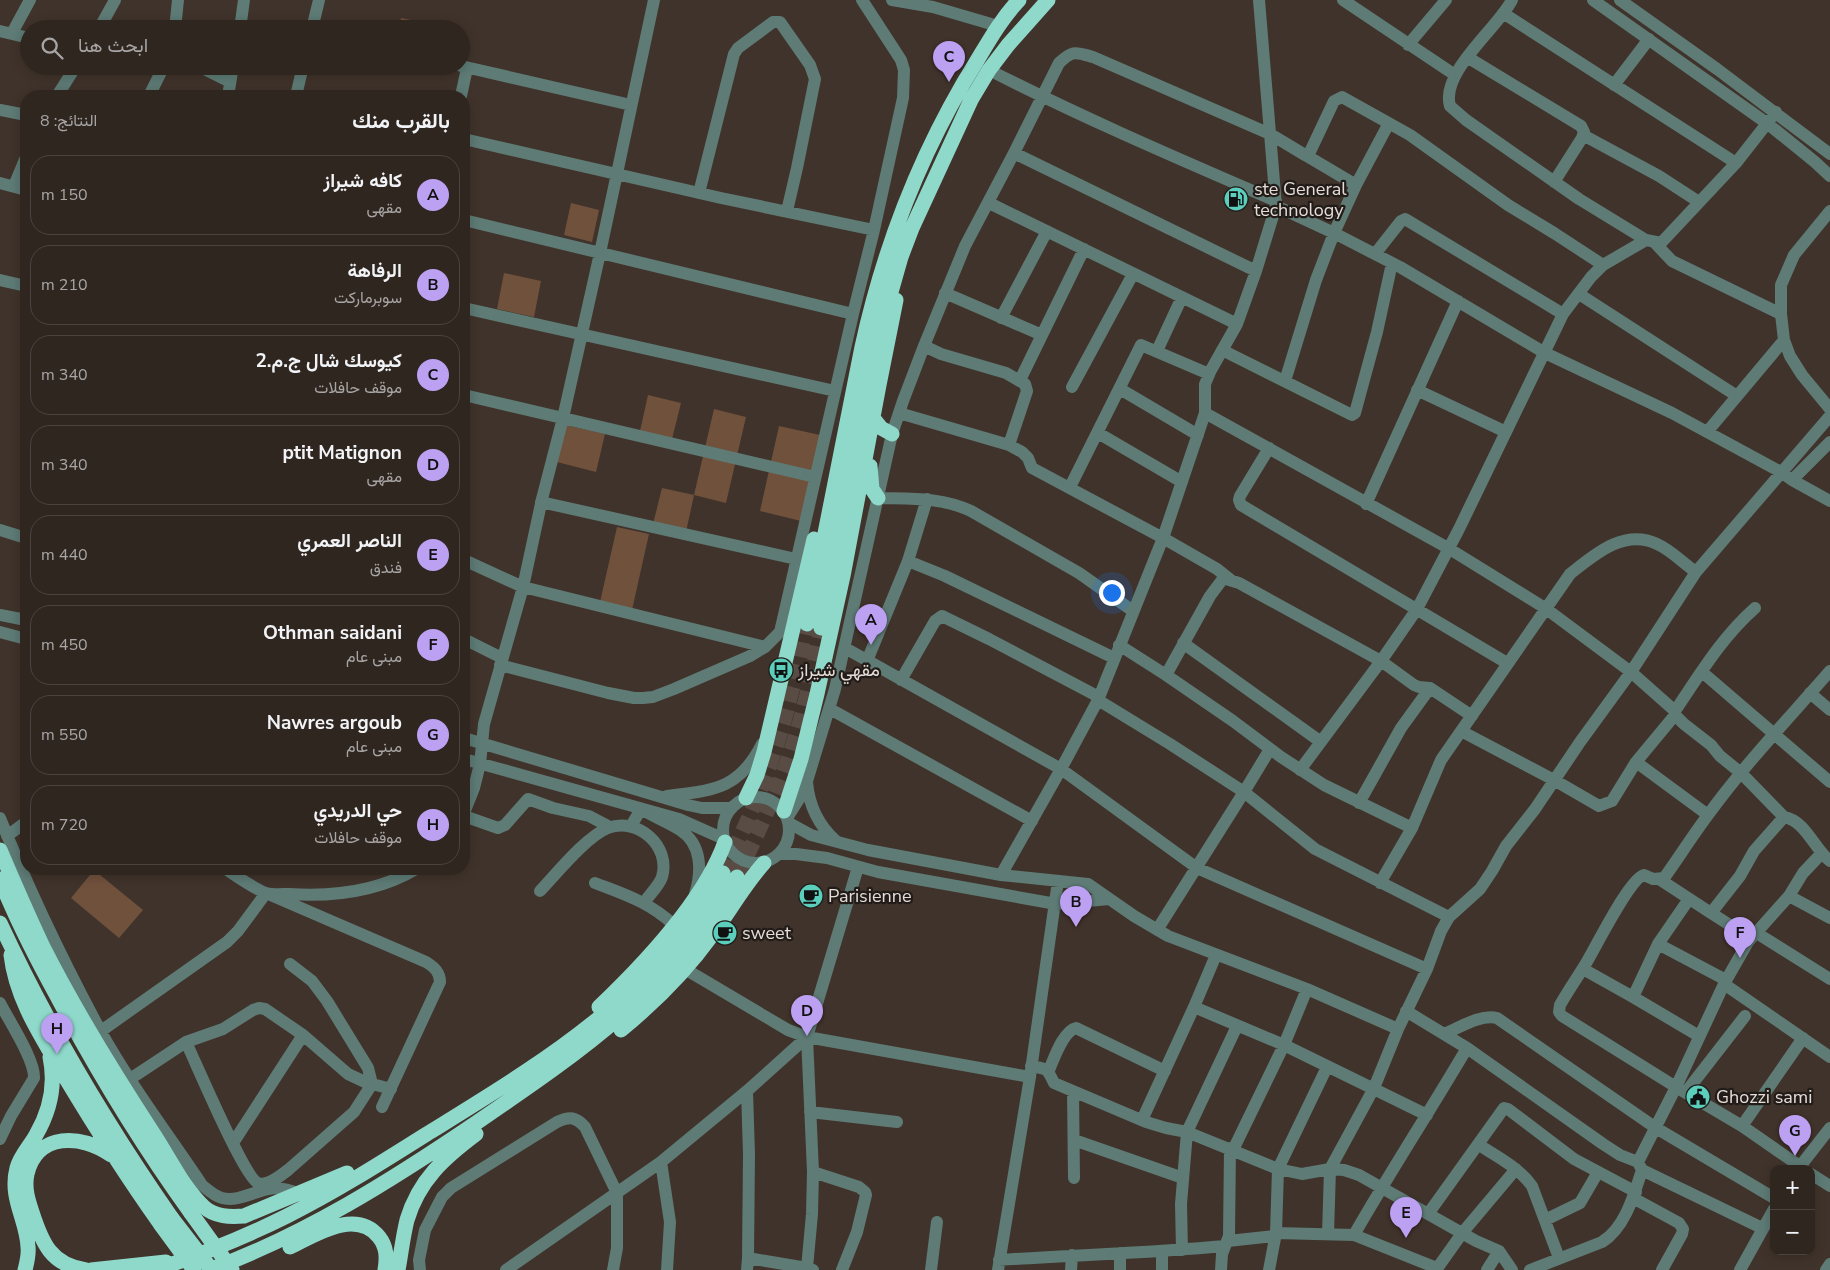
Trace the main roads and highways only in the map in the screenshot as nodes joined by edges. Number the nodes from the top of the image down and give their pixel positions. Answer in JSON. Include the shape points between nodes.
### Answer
{"nodes":[{"id":1,"x":1019,"y":0,"type":"edge"},
{"id":2,"x":1048,"y":0,"type":"edge"},
{"id":3,"x":901,"y":257,"type":"junction"},
{"id":4,"x":873,"y":418,"type":"junction"},
{"id":5,"x":847,"y":422,"type":"junction"},
{"id":6,"x":892,"y":434,"type":"road end"},
{"id":7,"x":866,"y":455,"type":"junction"},
{"id":8,"x":878,"y":498,"type":"road end"},
{"id":9,"x":746,"y":798,"type":"road end"},
{"id":10,"x":787,"y":817,"type":"road end"},
{"id":11,"x":725,"y":840,"type":"road end"},
{"id":12,"x":0,"y":850,"type":"edge"},
{"id":13,"x":764,"y":863,"type":"road end"},
{"id":14,"x":0,"y":879,"type":"edge"},
{"id":15,"x":0,"y":923,"type":"edge"},
{"id":16,"x":10,"y":944,"type":"junction"},
{"id":17,"x":45,"y":1042,"type":"junction"},
{"id":18,"x":560,"y":1065,"type":"junction"},
{"id":19,"x":514,"y":1078,"type":"junction"},
{"id":20,"x":534,"y":1082,"type":"junction"},
{"id":21,"x":113,"y":1156,"type":"junction"},
{"id":22,"x":384,"y":1160,"type":"junction"},
{"id":23,"x":166,"y":1221,"type":"junction"},
{"id":24,"x":177,"y":1263,"type":"junction"},
{"id":25,"x":234,"y":1265,"type":"edge"},
{"id":26,"x":25,"y":1270,"type":"edge"},
{"id":27,"x":86,"y":1270,"type":"edge"},
{"id":28,"x":91,"y":1270,"type":"edge"},
{"id":29,"x":155,"y":1270,"type":"edge"},
{"id":30,"x":194,"y":1270,"type":"edge"},
{"id":31,"x":211,"y":1270,"type":"edge"},
{"id":32,"x":221,"y":1270,"type":"edge"},
{"id":33,"x":385,"y":1270,"type":"edge"},
{"id":34,"x":398,"y":1270,"type":"edge"}],
"edges":[{"from":1,"to":5,"type":"highway","via":[[998,26],[948,108],[899,222],[868,316]]},
{"from":2,"to":3,"type":"highway","via":[[989,70],[971,100]]},
{"from":3,"to":4,"type":"highway","via":[[897,298]]},
{"from":3,"to":5,"type":"highway","via":[[876,344],[814,626]]},
{"from":4,"to":6,"type":"highway"},
{"from":4,"to":7,"type":"highway"},
{"from":5,"to":9,"type":"highway","via":[[833,456],[761,764]]},
{"from":7,"to":8,"type":"highway","via":[[871,468],[872,489]]},
{"from":7,"to":10,"type":"highway","via":[[843,576]]},
{"from":11,"to":19,"type":"highway","via":[[714,867],[694,899],[643,964],[605,1001]]},
{"from":12,"to":22,"type":"highway","via":[[53,966],[136,1108],[206,1209],[218,1215],[244,1216]]},
{"from":13,"to":18,"type":"highway","via":[[713,935],[655,1001],[612,1037],[582,1057]]},
{"from":14,"to":25,"type":"highway","bridge":true,"via":[[32,949],[96,1068],[156,1165]]},
{"from":15,"to":16,"type":"highway"},
{"from":16,"to":17,"type":"highway","via":[[16,985]]},
{"from":16,"to":23,"type":"highway","via":[[52,1024]]},
{"from":17,"to":21,"type":"highway"},
{"from":17,"to":26,"type":"highway","via":[[52,1067],[52,1094],[42,1124],[22,1157],[15,1179],[18,1210],[27,1235]]},
{"from":18,"to":19,"type":"highway","via":[[612,1024],[682,956],[711,918],[730,875],[666,954],[626,996],[579,1035]]},
{"from":18,"to":20,"type":"highway"},
{"from":19,"to":22,"type":"highway"},
{"from":20,"to":25,"type":"highway","via":[[362,1196]]},
{"from":20,"to":34,"type":"highway","via":[[504,1112],[444,1160],[428,1178],[407,1221]]},
{"from":21,"to":23,"type":"highway"},
{"from":21,"to":27,"type":"highway","via":[[88,1142],[59,1140],[38,1153],[27,1174],[28,1199],[42,1241],[62,1262]]},
{"from":22,"to":24,"type":"highway","via":[[259,1230]]},
{"from":23,"to":30,"type":"highway","bridge":true},
{"from":23,"to":31,"type":"highway","bridge":true},
{"from":24,"to":28,"type":"highway"},
{"from":24,"to":29,"type":"highway"},
{"from":25,"to":31,"type":"highway"},
{"from":25,"to":32,"type":"highway"},
{"from":25,"to":33,"type":"highway","via":[[266,1257],[352,1223],[370,1229],[383,1243],[387,1261]]}]}
